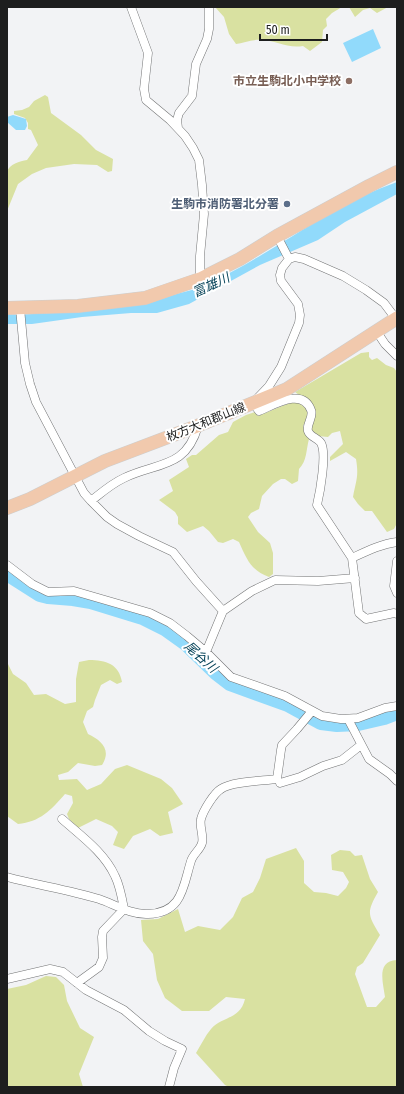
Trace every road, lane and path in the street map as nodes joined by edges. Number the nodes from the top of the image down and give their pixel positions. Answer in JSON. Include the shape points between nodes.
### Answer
{"nodes":[{"id":1,"x":131,"y":7,"type":"edge"},
{"id":2,"x":209,"y":7,"type":"edge"},
{"id":3,"x":178,"y":128,"type":"junction"},
{"id":4,"x":397,"y":172,"type":"edge"},
{"id":5,"x":279,"y":239,"type":"junction"},
{"id":6,"x":288,"y":258,"type":"junction"},
{"id":7,"x":200,"y":279,"type":"junction"},
{"id":8,"x":7,"y":308,"type":"edge"},
{"id":9,"x":20,"y":308,"type":"junction"},
{"id":10,"x":396,"y":319,"type":"edge"},
{"id":11,"x":377,"y":332,"type":"junction"},
{"id":12,"x":397,"y":356,"type":"edge"},
{"id":13,"x":253,"y":403,"type":"junction"},
{"id":14,"x":198,"y":426,"type":"junction"},
{"id":15,"x":75,"y":477,"type":"junction"},
{"id":16,"x":91,"y":501,"type":"junction"},
{"id":17,"x":7,"y":508,"type":"edge"},
{"id":18,"x":397,"y":543,"type":"edge"},
{"id":19,"x":352,"y":558,"type":"junction"},
{"id":20,"x":397,"y":561,"type":"edge"},
{"id":21,"x":7,"y":565,"type":"edge"},
{"id":22,"x":355,"y":578,"type":"junction"},
{"id":23,"x":397,"y":593,"type":"edge"},
{"id":24,"x":224,"y":611,"type":"junction"},
{"id":25,"x":397,"y":614,"type":"edge"},
{"id":26,"x":206,"y":652,"type":"junction"},
{"id":27,"x":397,"y":706,"type":"edge"},
{"id":28,"x":312,"y":711,"type":"junction"},
{"id":29,"x":348,"y":719,"type":"junction"},
{"id":30,"x":362,"y":745,"type":"junction"},
{"id":31,"x":397,"y":781,"type":"edge"},
{"id":32,"x":280,"y":783,"type":"dead end"},
{"id":33,"x":62,"y":819,"type":"dead end"},
{"id":34,"x":7,"y":876,"type":"edge"},
{"id":35,"x":124,"y":909,"type":"junction"},
{"id":36,"x":7,"y":979,"type":"edge"},
{"id":37,"x":77,"y":983,"type":"junction"},
{"id":38,"x":169,"y":1087,"type":"edge"}],
"edges":[{"from":1,"to":3,"type":"street","via":[[148,53],[144,88],[146,100]]},
{"from":2,"to":3,"type":"street","via":[[209,29],[196,64],[192,96],[179,113]]},
{"from":3,"to":7,"type":"street","via":[[193,148],[201,172],[204,214]]},
{"from":4,"to":5,"type":"main road"},
{"from":5,"to":6,"type":"street"},
{"from":5,"to":7,"type":"main road"},
{"from":6,"to":10,"type":"street","via":[[304,258],[343,276],[384,303]]},
{"from":6,"to":13,"type":"street","via":[[280,278],[298,304],[299,323],[280,367],[269,386]]},
{"from":7,"to":9,"type":"main road","via":[[144,298],[78,306]]},
{"from":8,"to":9,"type":"main road"},
{"from":9,"to":15,"type":"street","via":[[25,363],[30,384],[36,402]]},
{"from":10,"to":11,"type":"main road","name":"枚方大和郡山線"},
{"from":11,"to":12,"type":"street"},
{"from":11,"to":13,"type":"main road","name":"枚方大和郡山線","via":[[287,389]]},
{"from":13,"to":14,"type":"main road","name":"枚方大和郡山線"},
{"from":13,"to":19,"type":"street","via":[[260,411],[291,398],[300,399],[312,411],[308,432],[322,444],[323,460],[317,505]]},
{"from":14,"to":15,"type":"main road","name":"枚方大和郡山線","via":[[105,461]]},
{"from":14,"to":16,"type":"street","via":[[195,437],[180,457],[159,467],[125,477]]},
{"from":15,"to":16,"type":"street"},
{"from":15,"to":17,"type":"main road","name":"枚方大和郡山線"},
{"from":16,"to":24,"type":"street","via":[[117,524],[172,552]]},
{"from":18,"to":19,"type":"street","via":[[370,549]]},
{"from":19,"to":22,"type":"street"},
{"from":20,"to":23,"type":"street","via":[[394,586]]},
{"from":21,"to":26,"type":"street","via":[[32,584],[48,592],[74,591],[150,613],[170,623]]},
{"from":22,"to":24,"type":"street","via":[[318,581],[275,580],[252,591]]},
{"from":22,"to":25,"type":"street","via":[[359,613],[362,616],[366,619]]},
{"from":24,"to":26,"type":"street"},
{"from":26,"to":28,"type":"street","via":[[231,676],[285,696]]},
{"from":27,"to":29,"type":"street"},
{"from":28,"to":29,"type":"street","via":[[322,716]]},
{"from":28,"to":35,"type":"street","via":[[282,745],[277,779],[231,784],[214,795],[201,819],[202,842],[191,859],[181,895],[176,902],[163,911],[148,914]]},
{"from":29,"to":30,"type":"street"},
{"from":30,"to":31,"type":"street","via":[[369,759]]},
{"from":30,"to":32,"type":"street","via":[[342,760]]},
{"from":33,"to":35,"type":"street","via":[[92,845],[109,865],[116,877]]},
{"from":34,"to":35,"type":"street","via":[[97,899]]},
{"from":35,"to":37,"type":"street","via":[[103,931],[103,958],[99,967]]},
{"from":36,"to":37,"type":"street","via":[[50,969],[63,972]]},
{"from":37,"to":38,"type":"street","via":[[124,1010],[149,1031],[182,1049]]}]}
